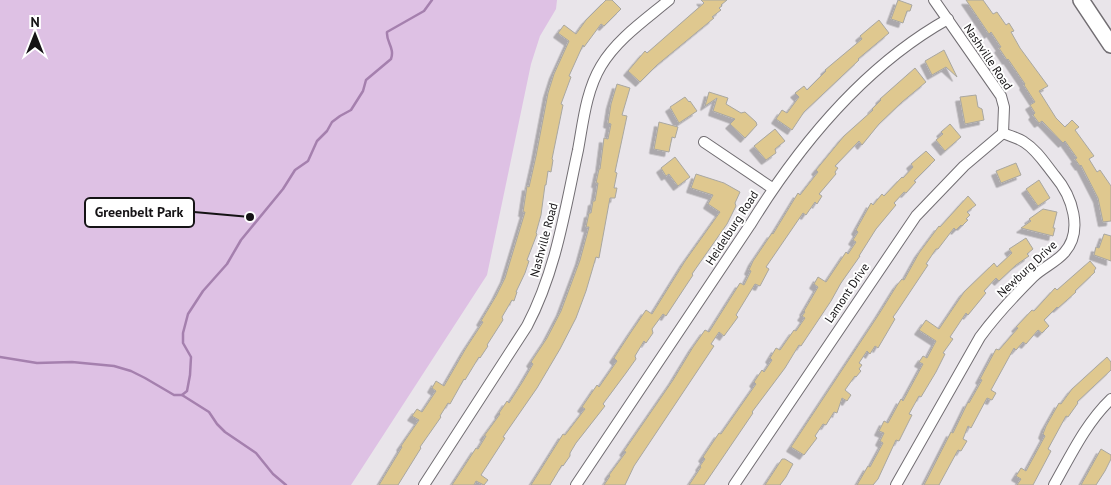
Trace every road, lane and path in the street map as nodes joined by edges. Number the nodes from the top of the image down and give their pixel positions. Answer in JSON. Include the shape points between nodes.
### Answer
{"nodes":[{"id":1,"x":669,"y":0,"type":"edge"},
{"id":2,"x":934,"y":0,"type":"edge"},
{"id":3,"x":1081,"y":0,"type":"edge"},
{"id":4,"x":948,"y":19,"type":"junction"},
{"id":5,"x":1111,"y":45,"type":"edge"},
{"id":6,"x":1003,"y":133,"type":"junction"},
{"id":7,"x":704,"y":142,"type":"dead end"},
{"id":8,"x":772,"y":188,"type":"junction"},
{"id":9,"x":1111,"y":399,"type":"edge"},
{"id":10,"x":424,"y":485,"type":"edge"},
{"id":11,"x":576,"y":485,"type":"edge"},
{"id":12,"x":734,"y":485,"type":"edge"},
{"id":13,"x":896,"y":485,"type":"edge"},
{"id":14,"x":1054,"y":485,"type":"edge"}],
"edges":[{"from":1,"to":10,"type":"street","name":"Nashville Road","via":[[616,46],[596,74],[557,248],[537,306]]},
{"from":2,"to":4,"type":"street","name":"Nashville Road"},
{"from":3,"to":5,"type":"highway"},
{"from":4,"to":6,"type":"street","name":"Nashville Road","via":[[1001,96]]},
{"from":4,"to":8,"type":"street","name":"Heidelburg Road","via":[[902,48],[860,86],[810,139]]},
{"from":6,"to":12,"type":"street","name":"Lamont Drive","via":[[964,166],[916,216]]},
{"from":6,"to":13,"type":"street","name":"Newburg Drive","via":[[1024,142],[1063,185],[1074,210],[1072,237],[1064,253],[1035,275],[980,337]]},
{"from":7,"to":8,"type":"street"},
{"from":8,"to":11,"type":"street","name":"Heidelburg Road"},
{"from":9,"to":14,"type":"street","via":[[1090,422]]}]}
